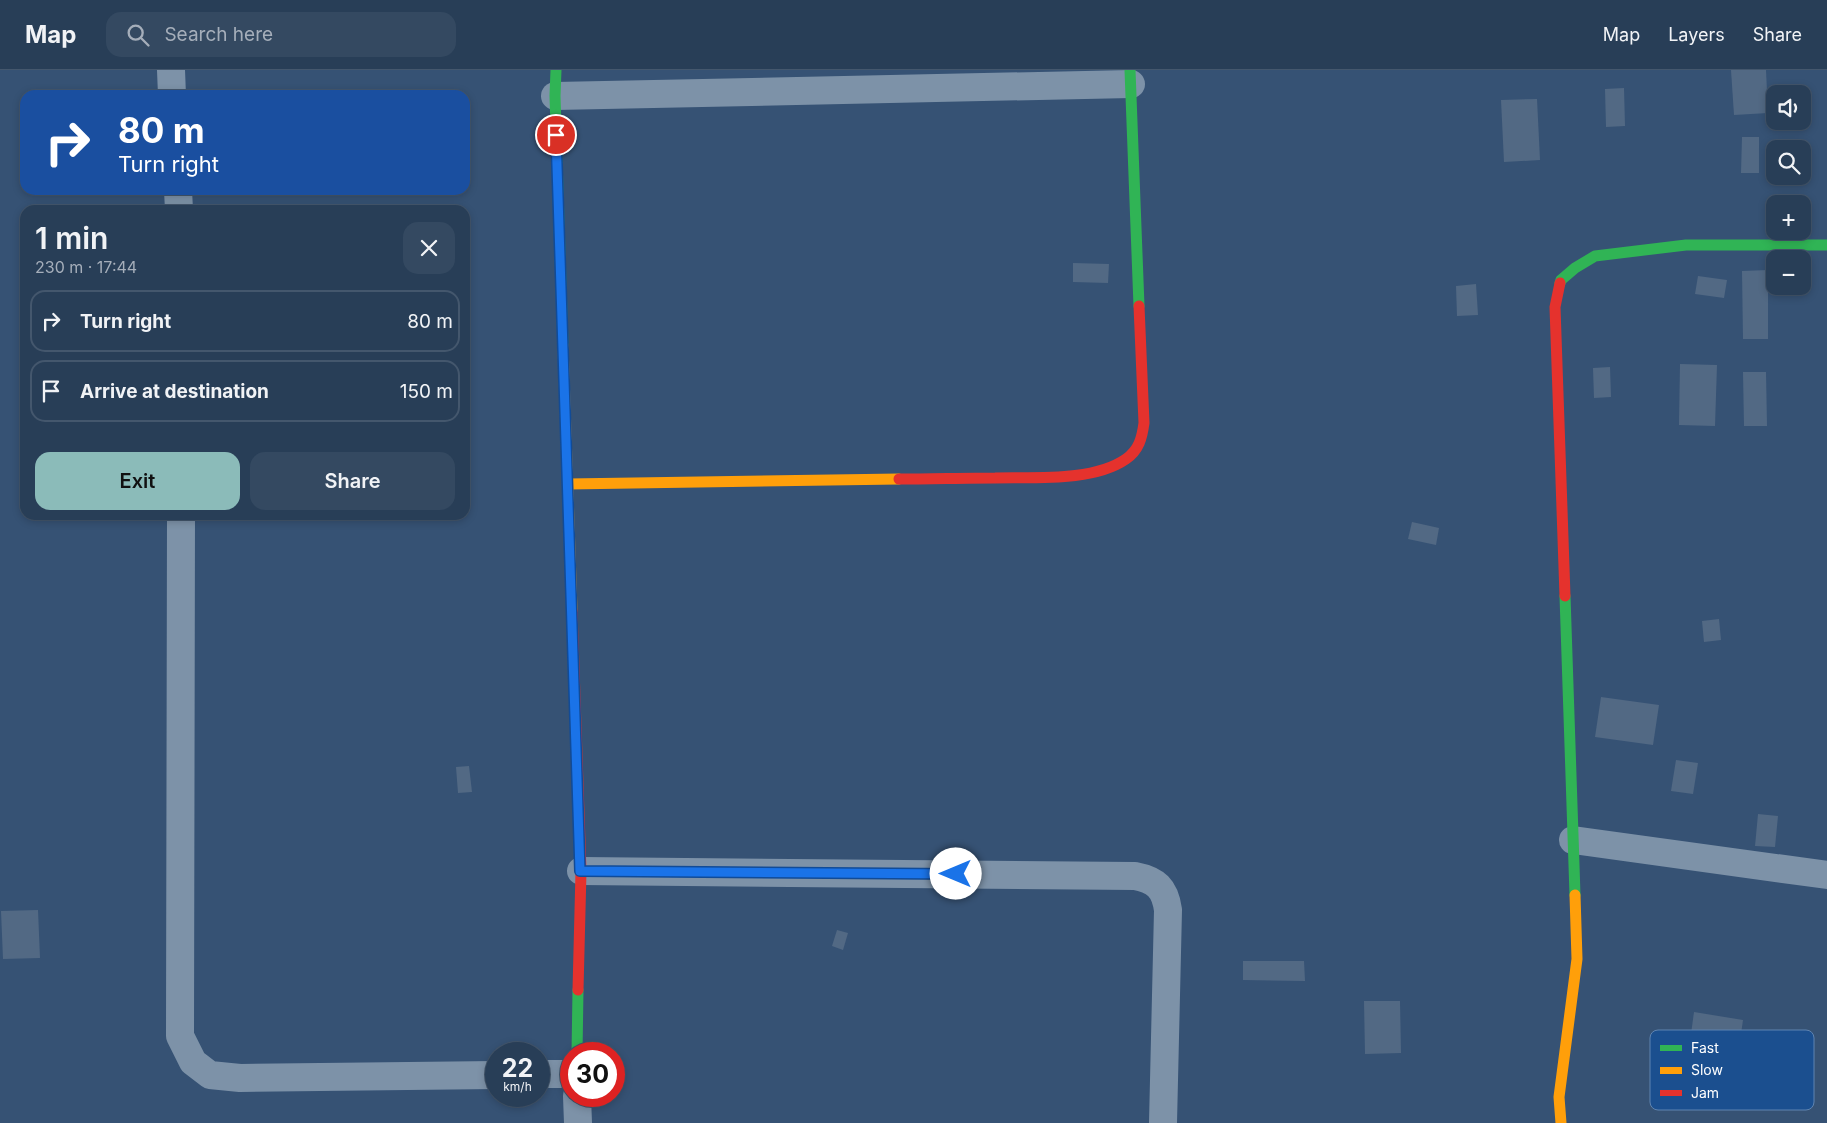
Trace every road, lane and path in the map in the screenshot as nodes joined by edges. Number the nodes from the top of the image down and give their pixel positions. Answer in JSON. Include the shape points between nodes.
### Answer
{"nodes":[{"id":1,"x":171,"y":70,"type":"edge"},
{"id":2,"x":1130,"y":77,"type":"edge"},
{"id":3,"x":556,"y":83,"type":"edge"},
{"id":4,"x":172,"y":90,"type":"edge"},
{"id":5,"x":1827,"y":245,"type":"edge"},
{"id":6,"x":568,"y":484,"type":"junction"},
{"id":7,"x":181,"y":520,"type":"edge"},
{"id":8,"x":1573,"y":840,"type":"junction"},
{"id":9,"x":580,"y":871,"type":"junction"},
{"id":10,"x":1827,"y":875,"type":"edge"},
{"id":11,"x":577,"y":1042,"type":"edge"},
{"id":12,"x":485,"y":1075,"type":"edge"},
{"id":13,"x":577,"y":1107,"type":"edge"},
{"id":14,"x":578,"y":1123,"type":"edge"},
{"id":15,"x":1163,"y":1123,"type":"edge"},
{"id":16,"x":1561,"y":1123,"type":"edge"}],
"edges":[{"from":1,"to":4,"type":"street"},
{"from":2,"to":3,"type":"street"},
{"from":2,"to":6,"type":"street","via":[[1144,423],[1141,439],[1131,455],[1117,465],[1055,477]]},
{"from":3,"to":6,"type":"street"},
{"from":5,"to":8,"type":"street","via":[[1686,245],[1595,256],[1561,280],[1555,306]]},
{"from":6,"to":9,"type":"street"},
{"from":7,"to":12,"type":"street","via":[[180,1036],[193,1062],[210,1075],[240,1078]]},
{"from":8,"to":10,"type":"street"},
{"from":8,"to":16,"type":"street","via":[[1577,958],[1559,1097]]},
{"from":9,"to":11,"type":"street"},
{"from":9,"to":15,"type":"street","via":[[1148,878],[1166,896],[1168,910]]},
{"from":13,"to":14,"type":"street"}]}
